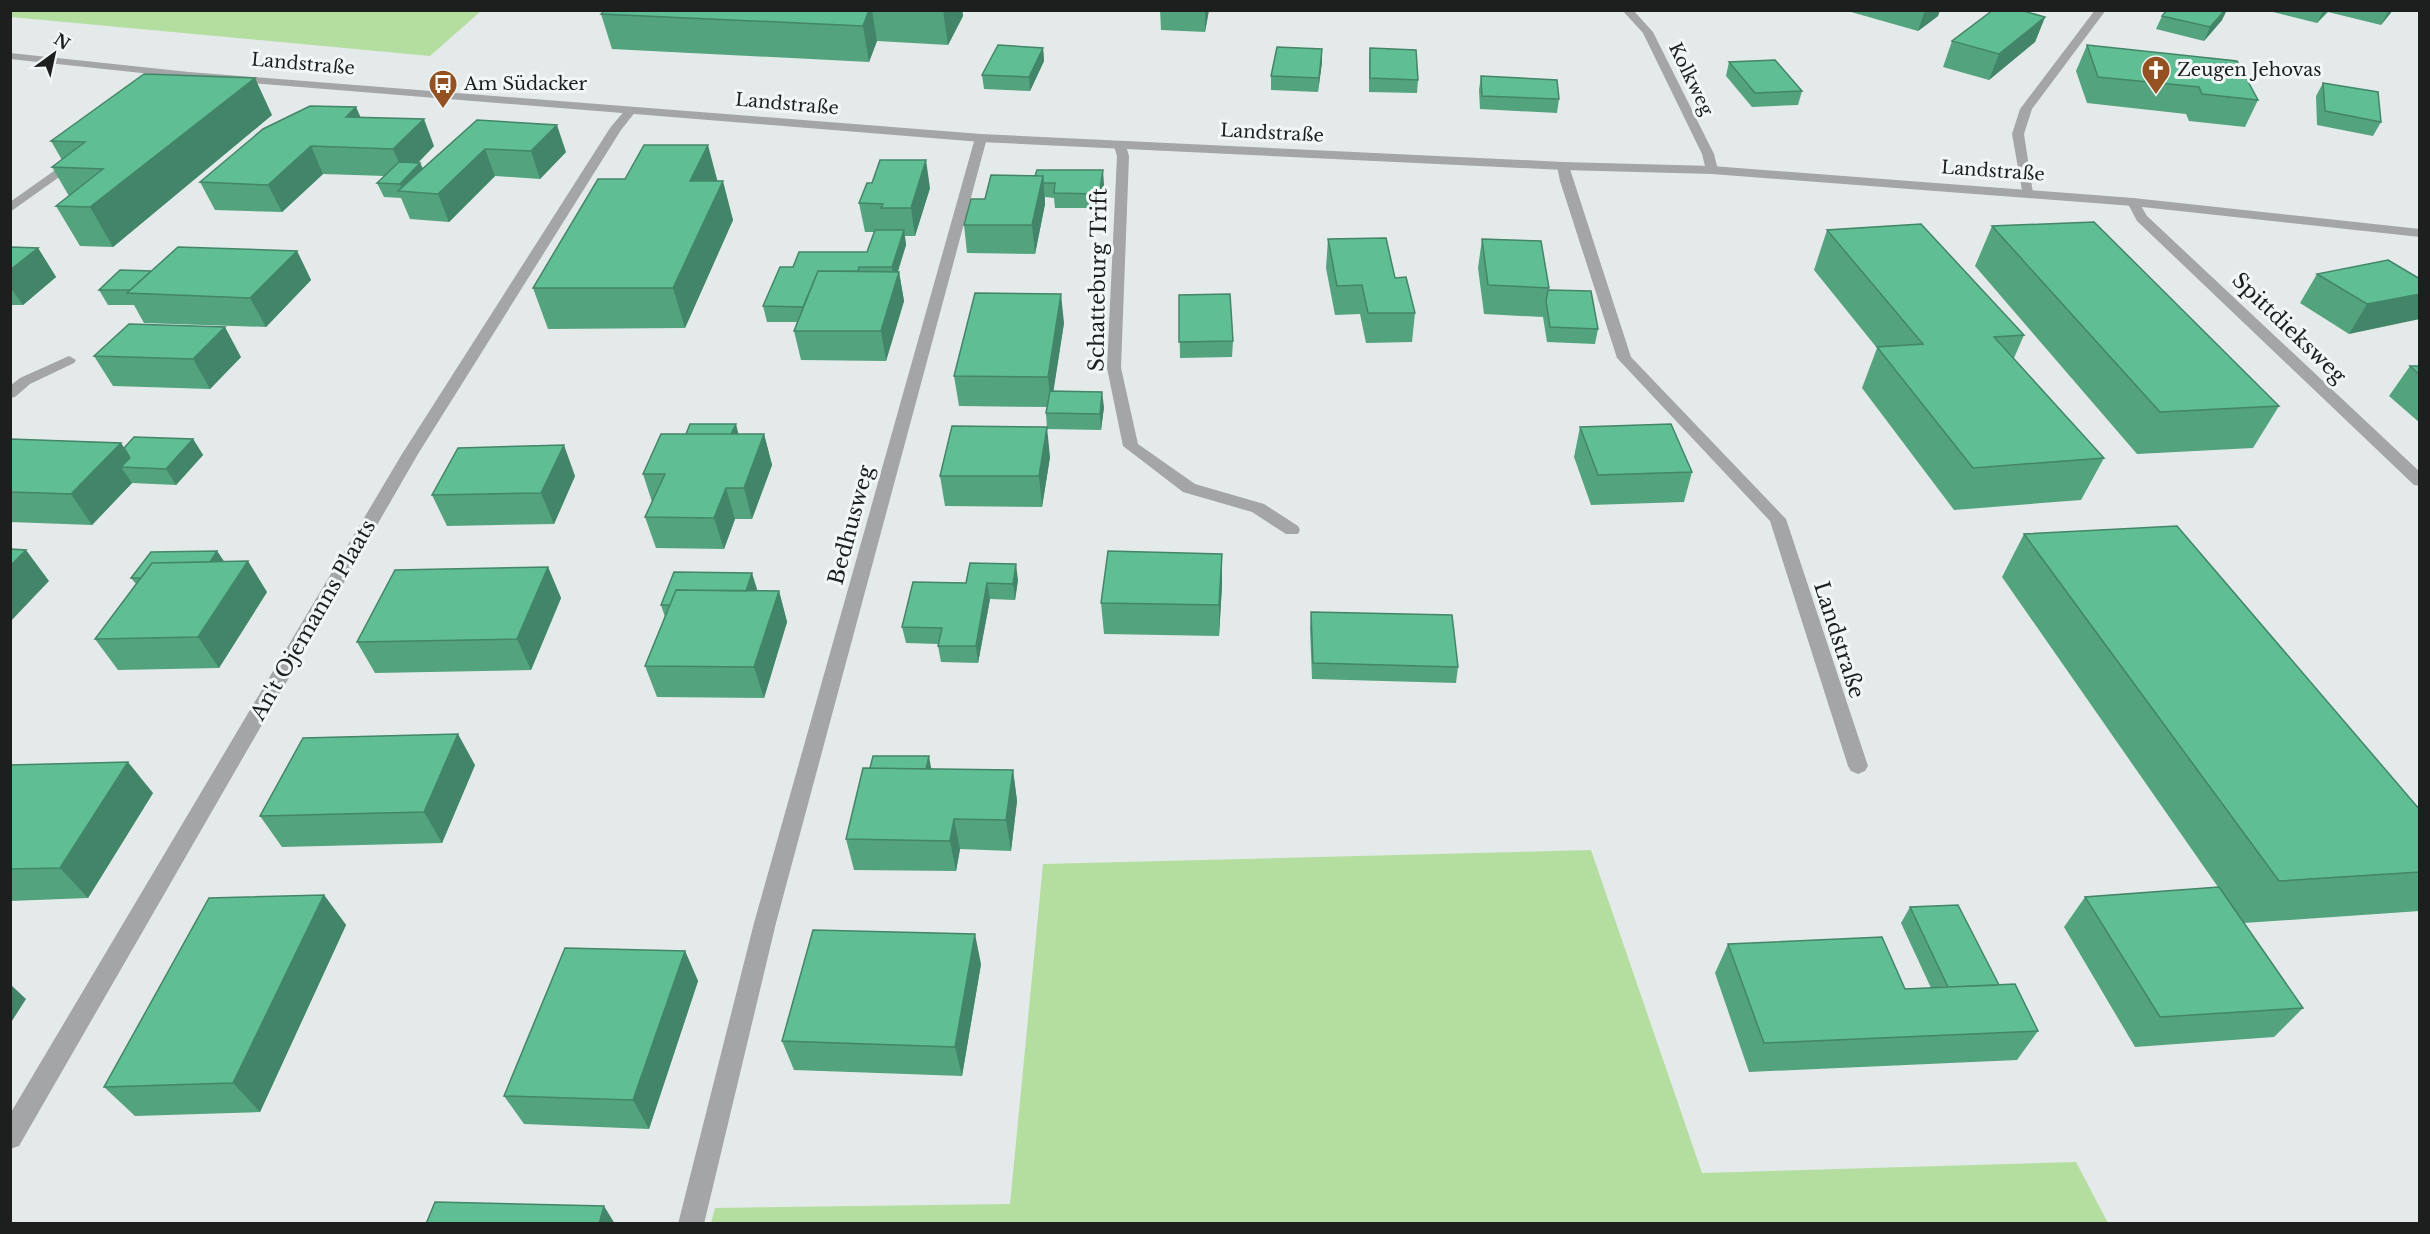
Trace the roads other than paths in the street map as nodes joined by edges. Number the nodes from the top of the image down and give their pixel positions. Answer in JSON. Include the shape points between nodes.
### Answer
{"nodes":[{"id":1,"x":1627,"y":10,"type":"edge"},
{"id":2,"x":2101,"y":10,"type":"edge"},
{"id":3,"x":10,"y":56,"type":"edge"},
{"id":4,"x":189,"y":75,"type":"junction"},
{"id":5,"x":174,"y":86,"type":"edge"},
{"id":6,"x":630,"y":111,"type":"junction"},
{"id":7,"x":981,"y":138,"type":"junction"},
{"id":8,"x":1120,"y":146,"type":"junction"},
{"id":9,"x":87,"y":151,"type":"edge"},
{"id":10,"x":1563,"y":166,"type":"junction"},
{"id":11,"x":1712,"y":170,"type":"junction"},
{"id":12,"x":2027,"y":193,"type":"junction"},
{"id":13,"x":2133,"y":202,"type":"junction"},
{"id":14,"x":10,"y":208,"type":"edge"},
{"id":15,"x":2420,"y":233,"type":"edge"},
{"id":16,"x":69,"y":360,"type":"dead end"},
{"id":17,"x":10,"y":394,"type":"edge"},
{"id":18,"x":2420,"y":481,"type":"edge"},
{"id":19,"x":1292,"y":530,"type":"dead end"},
{"id":20,"x":1858,"y":766,"type":"dead end"},
{"id":21,"x":10,"y":1138,"type":"edge"},
{"id":22,"x":691,"y":1224,"type":"edge"}],
"edges":[{"from":1,"to":11,"type":"street","name":"Kolkweg","via":[[1648,33],[1708,154]]},
{"from":2,"to":12,"type":"street","via":[[2026,109],[2018,134]]},
{"from":3,"to":4,"type":"street","name":"Landstraße"},
{"from":4,"to":5,"type":"street"},
{"from":4,"to":6,"type":"street","name":"Landstraße"},
{"from":6,"to":7,"type":"street","name":"Landstraße"},
{"from":6,"to":21,"type":"street","name":"An't Ojemanns Plaats","via":[[410,454]]},
{"from":7,"to":8,"type":"street","name":"Landstraße"},
{"from":7,"to":22,"type":"street","name":"Bedhusweg","via":[[765,923]]},
{"from":8,"to":10,"type":"street","name":"Landstraße"},
{"from":8,"to":19,"type":"street","name":"Schatteburg Trift","via":[[1123,156],[1114,368],[1131,446],[1189,488],[1258,508]]},
{"from":9,"to":14,"type":"street"},
{"from":10,"to":11,"type":"street","name":"Landstraße"},
{"from":10,"to":20,"type":"street","name":"Landstraße","via":[[1624,357],[1778,519]]},
{"from":11,"to":12,"type":"street","name":"Landstraße"},
{"from":12,"to":13,"type":"street","name":"Landstraße"},
{"from":13,"to":15,"type":"street","name":"Landstraße"},
{"from":13,"to":18,"type":"street","name":"Spittdieksweg","via":[[2142,218]]},
{"from":16,"to":17,"type":"street","via":[[25,381]]}]}
